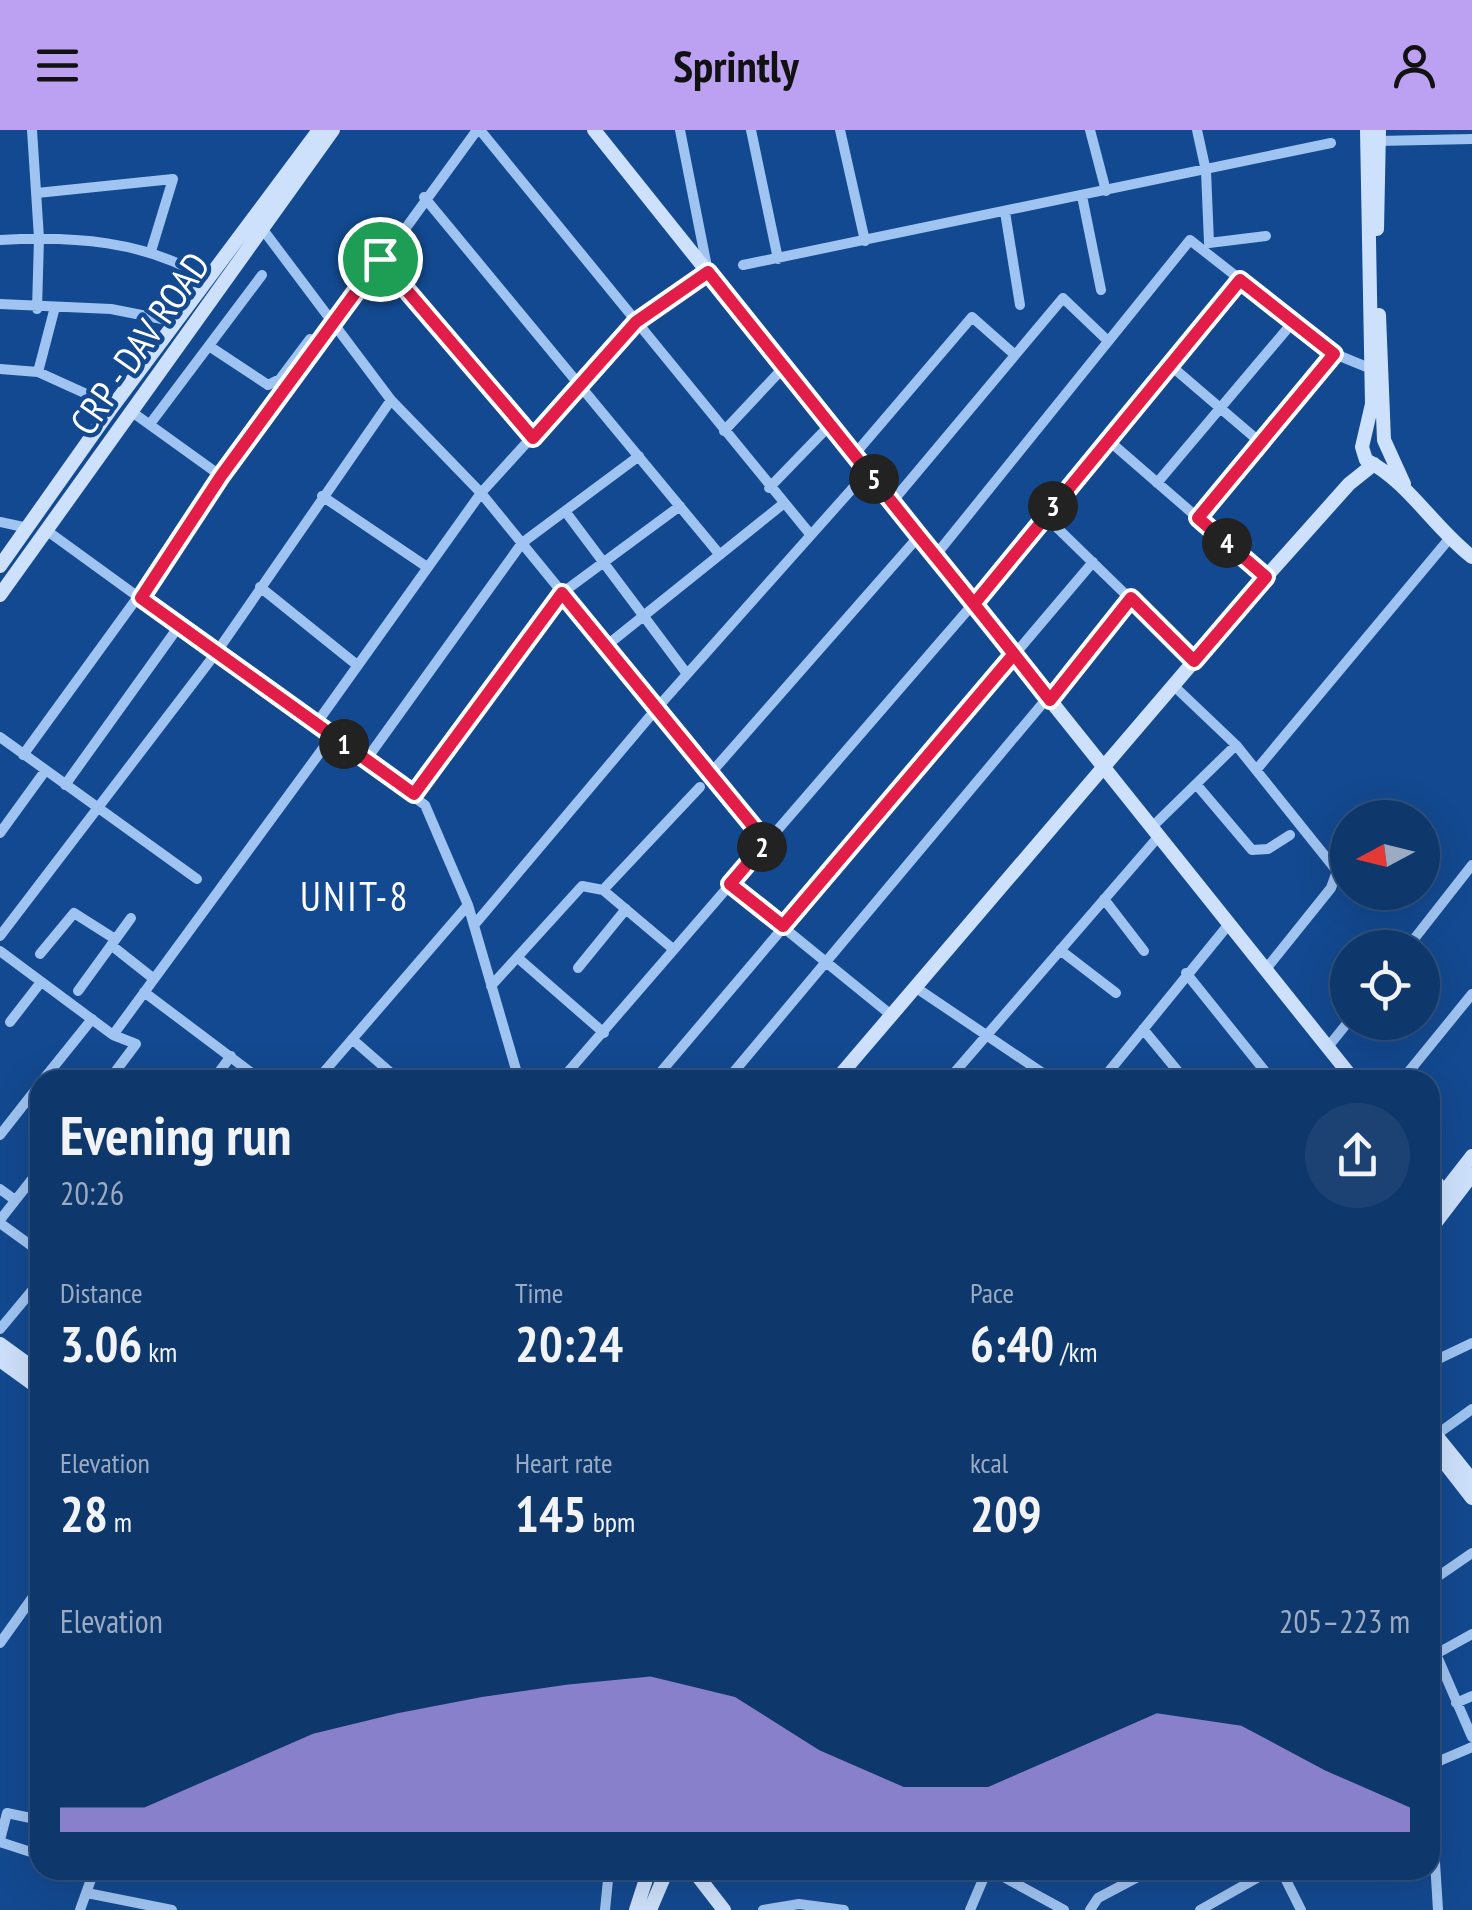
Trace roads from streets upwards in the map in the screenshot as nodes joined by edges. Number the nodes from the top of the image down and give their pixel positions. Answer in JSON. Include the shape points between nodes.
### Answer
{"nodes":[{"id":1,"x":32,"y":130,"type":"edge"},
{"id":2,"x":319,"y":130,"type":"edge"},
{"id":3,"x":333,"y":130,"type":"edge"},
{"id":4,"x":478,"y":130,"type":"edge"},
{"id":5,"x":594,"y":130,"type":"edge"},
{"id":6,"x":680,"y":130,"type":"edge"},
{"id":7,"x":751,"y":130,"type":"edge"},
{"id":8,"x":840,"y":130,"type":"edge"},
{"id":9,"x":1090,"y":130,"type":"edge"},
{"id":10,"x":1197,"y":130,"type":"edge"},
{"id":11,"x":1375,"y":134,"type":"edge"},
{"id":12,"x":1472,"y":139,"type":"edge"},
{"id":13,"x":1331,"y":144,"type":"dead end"},
{"id":14,"x":1206,"y":171,"type":"junction"},
{"id":15,"x":1106,"y":191,"type":"junction"},
{"id":16,"x":37,"y":194,"type":"junction"},
{"id":17,"x":1082,"y":196,"type":"junction"},
{"id":18,"x":424,"y":197,"type":"junction"},
{"id":19,"x":1005,"y":212,"type":"junction"},
{"id":20,"x":262,"y":227,"type":"junction"},
{"id":21,"x":1266,"y":236,"type":"dead end"},
{"id":22,"x":39,"y":238,"type":"junction"},
{"id":23,"x":0,"y":240,"type":"edge"},
{"id":24,"x":865,"y":241,"type":"junction"},
{"id":25,"x":151,"y":251,"type":"junction"},
{"id":26,"x":380,"y":259,"type":"junction"},
{"id":27,"x":778,"y":259,"type":"junction"},
{"id":28,"x":743,"y":265,"type":"dead end"},
{"id":29,"x":708,"y":272,"type":"junction"},
{"id":30,"x":262,"y":275,"type":"dead end"},
{"id":31,"x":207,"y":279,"type":"junction"},
{"id":32,"x":1240,"y":280,"type":"junction"},
{"id":33,"x":1101,"y":290,"type":"dead end"},
{"id":34,"x":0,"y":304,"type":"edge"},
{"id":35,"x":1020,"y":305,"type":"dead end"},
{"id":36,"x":56,"y":308,"type":"junction"},
{"id":37,"x":37,"y":309,"type":"junction"},
{"id":38,"x":335,"y":321,"type":"junction"},
{"id":39,"x":178,"y":322,"type":"junction"},
{"id":40,"x":636,"y":322,"type":"junction"},
{"id":41,"x":1293,"y":322,"type":"junction"},
{"id":42,"x":310,"y":339,"type":"dead end"},
{"id":43,"x":1108,"y":340,"type":"junction"},
{"id":44,"x":209,"y":346,"type":"junction"},
{"id":45,"x":1334,"y":354,"type":"junction"},
{"id":46,"x":1016,"y":356,"type":"junction"},
{"id":47,"x":1170,"y":366,"type":"junction"},
{"id":48,"x":784,"y":367,"type":"junction"},
{"id":49,"x":0,"y":369,"type":"edge"},
{"id":50,"x":1378,"y":370,"type":"junction"},
{"id":51,"x":38,"y":372,"type":"junction"},
{"id":52,"x":580,"y":384,"type":"junction"},
{"id":53,"x":391,"y":400,"type":"junction"},
{"id":54,"x":113,"y":406,"type":"junction"},
{"id":55,"x":1220,"y":408,"type":"junction"},
{"id":56,"x":132,"y":412,"type":"junction"},
{"id":57,"x":150,"y":424,"type":"junction"},
{"id":58,"x":830,"y":425,"type":"junction"},
{"id":59,"x":724,"y":431,"type":"junction"},
{"id":60,"x":533,"y":438,"type":"junction"},
{"id":61,"x":1108,"y":440,"type":"junction"},
{"id":62,"x":1261,"y":443,"type":"junction"},
{"id":63,"x":1387,"y":445,"type":"junction"},
{"id":64,"x":1364,"y":446,"type":"junction"},
{"id":65,"x":80,"y":454,"type":"junction"},
{"id":66,"x":854,"y":455,"type":"junction"},
{"id":67,"x":639,"y":456,"type":"junction"},
{"id":68,"x":1377,"y":464,"type":"junction"},
{"id":69,"x":94,"y":465,"type":"junction"},
{"id":70,"x":868,"y":472,"type":"junction"},
{"id":71,"x":221,"y":476,"type":"junction"},
{"id":72,"x":1157,"y":483,"type":"junction"},
{"id":73,"x":1349,"y":484,"type":"junction"},
{"id":74,"x":1404,"y":484,"type":"junction"},
{"id":75,"x":769,"y":488,"type":"junction"},
{"id":76,"x":481,"y":493,"type":"junction"},
{"id":77,"x":322,"y":496,"type":"junction"},
{"id":78,"x":892,"y":502,"type":"junction"},
{"id":79,"x":783,"y":504,"type":"junction"},
{"id":80,"x":680,"y":506,"type":"junction"},
{"id":81,"x":565,"y":511,"type":"junction"},
{"id":82,"x":1045,"y":516,"type":"junction"},
{"id":83,"x":1198,"y":518,"type":"junction"},
{"id":84,"x":0,"y":522,"type":"edge"},
{"id":85,"x":28,"y":528,"type":"junction"},
{"id":86,"x":46,"y":530,"type":"junction"},
{"id":87,"x":810,"y":534,"type":"junction"},
{"id":88,"x":919,"y":536,"type":"junction"},
{"id":89,"x":1449,"y":539,"type":"junction"},
{"id":90,"x":522,"y":543,"type":"junction"},
{"id":91,"x":720,"y":555,"type":"junction"},
{"id":92,"x":935,"y":556,"type":"junction"},
{"id":93,"x":1472,"y":557,"type":"edge"},
{"id":94,"x":604,"y":562,"type":"junction"},
{"id":95,"x":1094,"y":562,"type":"junction"},
{"id":96,"x":0,"y":566,"type":"edge"},
{"id":97,"x":428,"y":567,"type":"junction"},
{"id":98,"x":1266,"y":577,"type":"junction"},
{"id":99,"x":260,"y":587,"type":"junction"},
{"id":100,"x":562,"y":593,"type":"junction"},
{"id":101,"x":0,"y":595,"type":"edge"},
{"id":102,"x":141,"y":598,"type":"junction"},
{"id":103,"x":1131,"y":598,"type":"junction"},
{"id":104,"x":974,"y":604,"type":"junction"},
{"id":105,"x":644,"y":616,"type":"junction"},
{"id":106,"x":179,"y":626,"type":"junction"},
{"id":107,"x":606,"y":646,"type":"junction"},
{"id":108,"x":216,"y":652,"type":"junction"},
{"id":109,"x":1014,"y":654,"type":"junction"},
{"id":110,"x":1194,"y":661,"type":"junction"},
{"id":111,"x":358,"y":665,"type":"junction"},
{"id":112,"x":687,"y":674,"type":"junction"},
{"id":113,"x":1174,"y":685,"type":"junction"},
{"id":114,"x":1050,"y":700,"type":"junction"},
{"id":115,"x":657,"y":708,"type":"junction"},
{"id":116,"x":316,"y":724,"type":"junction"},
{"id":117,"x":332,"y":736,"type":"junction"},
{"id":118,"x":0,"y":738,"type":"edge"},
{"id":119,"x":1236,"y":744,"type":"junction"},
{"id":120,"x":23,"y":755,"type":"junction"},
{"id":121,"x":366,"y":760,"type":"junction"},
{"id":122,"x":1104,"y":767,"type":"junction"},
{"id":123,"x":1258,"y":769,"type":"junction"},
{"id":124,"x":45,"y":771,"type":"junction"},
{"id":125,"x":710,"y":774,"type":"junction"},
{"id":126,"x":1196,"y":784,"type":"junction"},
{"id":127,"x":65,"y":785,"type":"junction"},
{"id":128,"x":700,"y":787,"type":"dead end"},
{"id":129,"x":414,"y":794,"type":"junction"},
{"id":130,"x":97,"y":809,"type":"junction"},
{"id":131,"x":1156,"y":832,"type":"junction"},
{"id":132,"x":0,"y":833,"type":"edge"},
{"id":133,"x":1290,"y":835,"type":"dead end"},
{"id":134,"x":766,"y":842,"type":"junction"},
{"id":135,"x":1472,"y":866,"type":"edge"},
{"id":136,"x":197,"y":879,"type":"dead end"},
{"id":137,"x":730,"y":884,"type":"junction"},
{"id":138,"x":603,"y":890,"type":"junction"},
{"id":139,"x":1104,"y":900,"type":"junction"},
{"id":140,"x":468,"y":905,"type":"junction"},
{"id":141,"x":626,"y":909,"type":"junction"},
{"id":142,"x":131,"y":918,"type":"dead end"},
{"id":143,"x":474,"y":924,"type":"junction"},
{"id":144,"x":1229,"y":924,"type":"junction"},
{"id":145,"x":783,"y":926,"type":"junction"},
{"id":146,"x":1421,"y":930,"type":"edge"},
{"id":147,"x":0,"y":936,"type":"edge"},
{"id":148,"x":113,"y":942,"type":"junction"},
{"id":149,"x":673,"y":950,"type":"junction"},
{"id":150,"x":1060,"y":950,"type":"junction"},
{"id":151,"x":0,"y":951,"type":"edge"},
{"id":152,"x":1144,"y":951,"type":"dead end"},
{"id":153,"x":40,"y":954,"type":"dead end"},
{"id":154,"x":518,"y":958,"type":"junction"},
{"id":155,"x":826,"y":963,"type":"junction"},
{"id":156,"x":578,"y":968,"type":"dead end"},
{"id":157,"x":1266,"y":969,"type":"junction"},
{"id":158,"x":1186,"y":973,"type":"junction"},
{"id":159,"x":154,"y":978,"type":"junction"},
{"id":160,"x":41,"y":982,"type":"junction"},
{"id":161,"x":492,"y":986,"type":"junction"},
{"id":162,"x":915,"y":987,"type":"junction"},
{"id":163,"x":78,"y":992,"type":"dead end"},
{"id":164,"x":144,"y":992,"type":"junction"},
{"id":165,"x":1116,"y":993,"type":"dead end"},
{"id":166,"x":1472,"y":994,"type":"edge"},
{"id":167,"x":891,"y":1015,"type":"junction"},
{"id":168,"x":92,"y":1020,"type":"junction"},
{"id":169,"x":10,"y":1022,"type":"dead end"},
{"id":170,"x":1142,"y":1029,"type":"junction"},
{"id":171,"x":604,"y":1033,"type":"junction"},
{"id":172,"x":113,"y":1035,"type":"junction"},
{"id":173,"x":986,"y":1035,"type":"junction"},
{"id":174,"x":352,"y":1039,"type":"junction"},
{"id":175,"x":1334,"y":1040,"type":"edge"},
{"id":176,"x":1328,"y":1047,"type":"junction"},
{"id":177,"x":232,"y":1056,"type":"junction"},
{"id":178,"x":1034,"y":1068,"type":"joint"},
{"id":179,"x":52,"y":1070,"type":"edge"},
{"id":180,"x":116,"y":1070,"type":"edge"},
{"id":181,"x":221,"y":1070,"type":"edge"},
{"id":182,"x":249,"y":1070,"type":"edge"},
{"id":183,"x":325,"y":1070,"type":"edge"},
{"id":184,"x":388,"y":1070,"type":"edge"},
{"id":185,"x":517,"y":1070,"type":"edge"},
{"id":186,"x":570,"y":1070,"type":"edge"},
{"id":187,"x":662,"y":1070,"type":"edge"},
{"id":188,"x":735,"y":1070,"type":"edge"},
{"id":189,"x":844,"y":1070,"type":"edge"},
{"id":190,"x":956,"y":1070,"type":"edge"},
{"id":191,"x":1037,"y":1070,"type":"edge"},
{"id":192,"x":1110,"y":1070,"type":"edge"},
{"id":193,"x":1177,"y":1070,"type":"edge"},
{"id":194,"x":1264,"y":1070,"type":"edge"},
{"id":195,"x":1346,"y":1070,"type":"edge"},
{"id":196,"x":1410,"y":1070,"type":"edge"},
{"id":197,"x":30,"y":1096,"type":"edge"},
{"id":198,"x":1,"y":1131,"type":"edge"},
{"id":199,"x":1472,"y":1156,"type":"edge"},
{"id":200,"x":1472,"y":1175,"type":"edge"},
{"id":201,"x":30,"y":1182,"type":"edge"},
{"id":202,"x":1440,"y":1187,"type":"edge"},
{"id":203,"x":0,"y":1189,"type":"edge"},
{"id":204,"x":1444,"y":1192,"type":"junction"},
{"id":205,"x":1440,"y":1197,"type":"edge"},
{"id":206,"x":16,"y":1200,"type":"junction"},
{"id":207,"x":1440,"y":1217,"type":"edge"},
{"id":208,"x":0,"y":1222,"type":"edge"},
{"id":209,"x":30,"y":1244,"type":"edge"},
{"id":210,"x":30,"y":1294,"type":"edge"},
{"id":211,"x":0,"y":1329,"type":"edge"},
{"id":212,"x":1472,"y":1343,"type":"edge"},
{"id":213,"x":0,"y":1344,"type":"edge"},
{"id":214,"x":1440,"y":1358,"type":"edge"},
{"id":215,"x":0,"y":1360,"type":"edge"},
{"id":216,"x":30,"y":1366,"type":"edge"},
{"id":217,"x":30,"y":1382,"type":"edge"},
{"id":218,"x":1472,"y":1409,"type":"edge"},
{"id":219,"x":1440,"y":1431,"type":"edge"},
{"id":220,"x":1440,"y":1445,"type":"edge"},
{"id":221,"x":1440,"y":1448,"type":"edge"},
{"id":222,"x":1472,"y":1480,"type":"edge"},
{"id":223,"x":1472,"y":1498,"type":"edge"},
{"id":224,"x":1472,"y":1553,"type":"edge"},
{"id":225,"x":1440,"y":1575,"type":"edge"},
{"id":226,"x":30,"y":1602,"type":"edge"},
{"id":227,"x":1472,"y":1634,"type":"edge"},
{"id":228,"x":0,"y":1642,"type":"edge"},
{"id":229,"x":1440,"y":1652,"type":"edge"},
{"id":230,"x":1440,"y":1664,"type":"edge"},
{"id":231,"x":1472,"y":1696,"type":"edge"},
{"id":232,"x":1456,"y":1703,"type":"junction"},
{"id":233,"x":1472,"y":1737,"type":"edge"},
{"id":234,"x":1472,"y":1747,"type":"edge"},
{"id":235,"x":1440,"y":1761,"type":"edge"},
{"id":236,"x":30,"y":1818,"type":"edge"},
{"id":237,"x":0,"y":1841,"type":"edge"},
{"id":238,"x":30,"y":1852,"type":"edge"},
{"id":239,"x":89,"y":1880,"type":"edge"},
{"id":240,"x":608,"y":1880,"type":"edge"},
{"id":241,"x":646,"y":1880,"type":"edge"},
{"id":242,"x":663,"y":1880,"type":"edge"},
{"id":243,"x":701,"y":1880,"type":"edge"},
{"id":244,"x":924,"y":1880,"type":"edge"},
{"id":245,"x":984,"y":1880,"type":"edge"},
{"id":246,"x":1008,"y":1880,"type":"edge"},
{"id":247,"x":1133,"y":1880,"type":"edge"},
{"id":248,"x":1253,"y":1880,"type":"edge"},
{"id":249,"x":1286,"y":1880,"type":"edge"},
{"id":250,"x":1436,"y":1880,"type":"edge"},
{"id":251,"x":926,"y":1885,"type":"dead end"},
{"id":252,"x":87,"y":1893,"type":"junction"},
{"id":253,"x":80,"y":1910,"type":"edge"},
{"id":254,"x":172,"y":1910,"type":"edge"},
{"id":255,"x":606,"y":1910,"type":"edge"},
{"id":256,"x":636,"y":1910,"type":"edge"},
{"id":257,"x":650,"y":1910,"type":"edge"},
{"id":258,"x":724,"y":1910,"type":"edge"},
{"id":259,"x":763,"y":1910,"type":"edge"},
{"id":260,"x":844,"y":1910,"type":"edge"},
{"id":261,"x":970,"y":1910,"type":"edge"},
{"id":262,"x":1064,"y":1910,"type":"edge"},
{"id":263,"x":1090,"y":1910,"type":"edge"},
{"id":264,"x":1200,"y":1910,"type":"edge"},
{"id":265,"x":1301,"y":1910,"type":"edge"},
{"id":266,"x":1438,"y":1910,"type":"edge"}],
"edges":[{"from":1,"to":16,"type":"street"},
{"from":2,"to":31,"type":"street","name":"CRP - DAV ROAD"},
{"from":3,"to":20,"type":"street","name":"CRP - DAV ROAD"},
{"from":4,"to":18,"type":"street"},
{"from":4,"to":40,"type":"street"},
{"from":5,"to":29,"type":"street"},
{"from":6,"to":29,"type":"street"},
{"from":7,"to":27,"type":"street"},
{"from":8,"to":24,"type":"street"},
{"from":9,"to":15,"type":"street"},
{"from":10,"to":14,"type":"street"},
{"from":11,"to":12,"type":"street"},
{"from":11,"to":50,"type":"street"},
{"from":13,"to":14,"type":"street"},
{"from":14,"to":15,"type":"street"},
{"from":14,"to":21,"type":"street","via":[[1209,243]]},
{"from":15,"to":17,"type":"street"},
{"from":16,"to":22,"type":"street"},
{"from":16,"to":25,"type":"street","via":[[173,178]]},
{"from":17,"to":19,"type":"street"},
{"from":17,"to":33,"type":"street"},
{"from":18,"to":26,"type":"street"},
{"from":18,"to":52,"type":"street"},
{"from":19,"to":24,"type":"street"},
{"from":19,"to":35,"type":"street"},
{"from":20,"to":38,"type":"street"},
{"from":20,"to":56,"type":"street","name":"CRP - DAV ROAD"},
{"from":22,"to":23,"type":"street"},
{"from":22,"to":25,"type":"street"},
{"from":22,"to":37,"type":"street"},
{"from":24,"to":27,"type":"street"},
{"from":25,"to":31,"type":"street"},
{"from":26,"to":38,"type":"street"},
{"from":26,"to":60,"type":"street"},
{"from":27,"to":28,"type":"street"},
{"from":29,"to":40,"type":"street"},
{"from":29,"to":48,"type":"street"},
{"from":30,"to":44,"type":"street"},
{"from":31,"to":39,"type":"street","name":"CRP - DAV ROAD"},
{"from":32,"to":41,"type":"street"},
{"from":32,"to":43,"type":"street","via":[[1190,240]]},
{"from":32,"to":47,"type":"street"},
{"from":34,"to":37,"type":"street"},
{"from":36,"to":37,"type":"street"},
{"from":36,"to":39,"type":"street","via":[[110,309]]},
{"from":36,"to":51,"type":"street"},
{"from":38,"to":53,"type":"street"},
{"from":38,"to":71,"type":"street"},
{"from":39,"to":54,"type":"street","name":"CRP - DAV ROAD"},
{"from":40,"to":52,"type":"street"},
{"from":40,"to":59,"type":"street"},
{"from":41,"to":45,"type":"street"},
{"from":41,"to":55,"type":"street"},
{"from":42,"to":44,"type":"street","via":[[268,385]]},
{"from":43,"to":46,"type":"street","via":[[1063,298]]},
{"from":43,"to":92,"type":"street"},
{"from":44,"to":57,"type":"street"},
{"from":45,"to":50,"type":"street"},
{"from":45,"to":62,"type":"street"},
{"from":46,"to":66,"type":"street","via":[[972,317]]},
{"from":46,"to":78,"type":"street"},
{"from":47,"to":55,"type":"street"},
{"from":47,"to":61,"type":"street"},
{"from":48,"to":58,"type":"street"},
{"from":48,"to":59,"type":"street"},
{"from":49,"to":51,"type":"street"},
{"from":50,"to":63,"type":"street"},
{"from":50,"to":64,"type":"street"},
{"from":51,"to":54,"type":"street"},
{"from":52,"to":60,"type":"street"},
{"from":52,"to":67,"type":"street"},
{"from":53,"to":76,"type":"street"},
{"from":53,"to":77,"type":"street"},
{"from":54,"to":65,"type":"street","name":"CRP - DAV ROAD"},
{"from":55,"to":62,"type":"street"},
{"from":55,"to":72,"type":"street"},
{"from":56,"to":57,"type":"street"},
{"from":56,"to":69,"type":"street","name":"CRP - DAV ROAD"},
{"from":57,"to":71,"type":"street"},
{"from":58,"to":66,"type":"street"},
{"from":58,"to":75,"type":"street"},
{"from":59,"to":75,"type":"street"},
{"from":60,"to":76,"type":"street"},
{"from":61,"to":72,"type":"street"},
{"from":61,"to":82,"type":"street"},
{"from":62,"to":83,"type":"street"},
{"from":63,"to":64,"type":"street"},
{"from":63,"to":68,"type":"street"},
{"from":63,"to":74,"type":"street"},
{"from":64,"to":68,"type":"street"},
{"from":64,"to":73,"type":"street"},
{"from":65,"to":69,"type":"street"},
{"from":65,"to":85,"type":"street","name":"CRP - DAV ROAD"},
{"from":66,"to":70,"type":"street"},
{"from":67,"to":80,"type":"street"},
{"from":67,"to":81,"type":"street"},
{"from":68,"to":73,"type":"street"},
{"from":68,"to":74,"type":"street"},
{"from":69,"to":86,"type":"street","name":"CRP - DAV ROAD"},
{"from":70,"to":78,"type":"street"},
{"from":70,"to":87,"type":"street"},
{"from":71,"to":102,"type":"street"},
{"from":72,"to":83,"type":"street"},
{"from":73,"to":98,"type":"street"},
{"from":74,"to":89,"type":"street"},
{"from":75,"to":79,"type":"street"},
{"from":76,"to":90,"type":"street"},
{"from":76,"to":97,"type":"street"},
{"from":77,"to":97,"type":"street"},
{"from":77,"to":99,"type":"street"},
{"from":78,"to":88,"type":"street"},
{"from":79,"to":87,"type":"street"},
{"from":79,"to":91,"type":"street"},
{"from":80,"to":91,"type":"street"},
{"from":80,"to":94,"type":"street"},
{"from":81,"to":90,"type":"street"},
{"from":81,"to":94,"type":"street"},
{"from":82,"to":95,"type":"street"},
{"from":82,"to":104,"type":"street"},
{"from":83,"to":98,"type":"street"},
{"from":84,"to":85,"type":"street"},
{"from":85,"to":96,"type":"street","name":"CRP - DAV ROAD"},
{"from":86,"to":101,"type":"street","name":"CRP - DAV ROAD"},
{"from":86,"to":102,"type":"street"},
{"from":87,"to":112,"type":"street"},
{"from":88,"to":92,"type":"street"},
{"from":88,"to":125,"type":"street"},
{"from":89,"to":93,"type":"street"},
{"from":89,"to":123,"type":"street"},
{"from":90,"to":100,"type":"street"},
{"from":90,"to":121,"type":"street"},
{"from":91,"to":105,"type":"street"},
{"from":92,"to":104,"type":"street"},
{"from":94,"to":100,"type":"street"},
{"from":94,"to":105,"type":"street"},
{"from":95,"to":103,"type":"street"},
{"from":95,"to":109,"type":"street"},
{"from":97,"to":111,"type":"street"},
{"from":98,"to":110,"type":"street"},
{"from":99,"to":108,"type":"street"},
{"from":99,"to":111,"type":"street"},
{"from":100,"to":107,"type":"street"},
{"from":100,"to":129,"type":"street"},
{"from":102,"to":106,"type":"street"},
{"from":102,"to":120,"type":"street"},
{"from":103,"to":110,"type":"street"},
{"from":103,"to":114,"type":"street"},
{"from":104,"to":109,"type":"street"},
{"from":104,"to":134,"type":"street"},
{"from":105,"to":107,"type":"street"},
{"from":105,"to":112,"type":"street"},
{"from":106,"to":108,"type":"street"},
{"from":106,"to":127,"type":"street"},
{"from":107,"to":115,"type":"street"},
{"from":108,"to":116,"type":"street"},
{"from":108,"to":130,"type":"street"},
{"from":109,"to":114,"type":"street"},
{"from":109,"to":145,"type":"street"},
{"from":110,"to":113,"type":"street"},
{"from":111,"to":116,"type":"street"},
{"from":112,"to":115,"type":"street"},
{"from":113,"to":119,"type":"street"},
{"from":113,"to":122,"type":"street"},
{"from":114,"to":122,"type":"street"},
{"from":114,"to":155,"type":"street"},
{"from":115,"to":125,"type":"street"},
{"from":115,"to":143,"type":"street"},
{"from":116,"to":117,"type":"street"},
{"from":117,"to":121,"type":"street"},
{"from":117,"to":159,"type":"street"},
{"from":118,"to":120,"type":"street"},
{"from":119,"to":123,"type":"street"},
{"from":119,"to":126,"type":"street"},
{"from":120,"to":124,"type":"street"},
{"from":121,"to":129,"type":"street"},
{"from":122,"to":131,"type":"street"},
{"from":122,"to":162,"type":"street"},
{"from":123,"to":157,"type":"street","via":[[1338,871],[1332,888]]},
{"from":124,"to":127,"type":"street"},
{"from":124,"to":132,"type":"street"},
{"from":125,"to":134,"type":"street"},
{"from":126,"to":131,"type":"street"},
{"from":126,"to":133,"type":"street","via":[[1252,850]]},
{"from":127,"to":130,"type":"street"},
{"from":128,"to":138,"type":"street"},
{"from":129,"to":140,"type":"street","via":[[425,805]]},
{"from":130,"to":136,"type":"street"},
{"from":130,"to":147,"type":"street"},
{"from":131,"to":139,"type":"street"},
{"from":131,"to":144,"type":"street"},
{"from":134,"to":137,"type":"street"},
{"from":135,"to":146,"type":"street"},
{"from":137,"to":145,"type":"street"},
{"from":137,"to":149,"type":"street"},
{"from":138,"to":141,"type":"street"},
{"from":138,"to":154,"type":"street","via":[[578,888]]},
{"from":139,"to":150,"type":"street"},
{"from":139,"to":152,"type":"street"},
{"from":140,"to":143,"type":"street"},
{"from":140,"to":174,"type":"street"},
{"from":141,"to":149,"type":"street"},
{"from":141,"to":156,"type":"street"},
{"from":142,"to":148,"type":"street"},
{"from":143,"to":161,"type":"street"},
{"from":144,"to":157,"type":"street"},
{"from":144,"to":158,"type":"street"},
{"from":145,"to":155,"type":"street"},
{"from":145,"to":187,"type":"street"},
{"from":148,"to":153,"type":"street","via":[[74,913]]},
{"from":148,"to":159,"type":"street"},
{"from":148,"to":163,"type":"street"},
{"from":149,"to":171,"type":"street"},
{"from":150,"to":165,"type":"street"},
{"from":150,"to":173,"type":"street"},
{"from":151,"to":160,"type":"street"},
{"from":154,"to":161,"type":"street"},
{"from":154,"to":171,"type":"street"},
{"from":155,"to":167,"type":"street"},
{"from":155,"to":188,"type":"street"},
{"from":157,"to":176,"type":"street"},
{"from":158,"to":170,"type":"street"},
{"from":158,"to":194,"type":"street"},
{"from":159,"to":164,"type":"street"},
{"from":160,"to":168,"type":"street"},
{"from":160,"to":169,"type":"street"},
{"from":161,"to":185,"type":"street"},
{"from":162,"to":167,"type":"street"},
{"from":162,"to":173,"type":"street"},
{"from":164,"to":172,"type":"street"},
{"from":164,"to":177,"type":"street"},
{"from":166,"to":196,"type":"street"},
{"from":167,"to":189,"type":"street"},
{"from":168,"to":172,"type":"street"},
{"from":168,"to":179,"type":"street"},
{"from":170,"to":192,"type":"street"},
{"from":170,"to":193,"type":"street"},
{"from":171,"to":186,"type":"street"},
{"from":172,"to":180,"type":"street","via":[[136,1044]]},
{"from":173,"to":178,"type":"street"},
{"from":173,"to":190,"type":"street"},
{"from":174,"to":183,"type":"street"},
{"from":174,"to":184,"type":"street"},
{"from":175,"to":176,"type":"street"},
{"from":176,"to":195,"type":"street"},
{"from":177,"to":181,"type":"street"},
{"from":177,"to":182,"type":"street"},
{"from":178,"to":191,"type":"street"},
{"from":197,"to":198,"type":"street"},
{"from":199,"to":204,"type":"street"},
{"from":200,"to":207,"type":"street"},
{"from":201,"to":206,"type":"street"},
{"from":202,"to":204,"type":"street"},
{"from":203,"to":206,"type":"street"},
{"from":204,"to":205,"type":"street"},
{"from":206,"to":208,"type":"street"},
{"from":208,"to":209,"type":"street"},
{"from":210,"to":211,"type":"street"},
{"from":212,"to":214,"type":"street"},
{"from":213,"to":216,"type":"street"},
{"from":215,"to":217,"type":"street"},
{"from":218,"to":219,"type":"street"},
{"from":220,"to":222,"type":"street"},
{"from":221,"to":223,"type":"street"},
{"from":224,"to":225,"type":"street"},
{"from":226,"to":228,"type":"street"},
{"from":227,"to":229,"type":"street"},
{"from":230,"to":232,"type":"street"},
{"from":231,"to":232,"type":"street"},
{"from":232,"to":233,"type":"street"},
{"from":234,"to":235,"type":"street"},
{"from":236,"to":237,"type":"street","via":[[8,1813]]},
{"from":237,"to":238,"type":"street"},
{"from":239,"to":252,"type":"street"},
{"from":240,"to":255,"type":"street"},
{"from":241,"to":256,"type":"street"},
{"from":242,"to":257,"type":"street"},
{"from":243,"to":258,"type":"street"},
{"from":244,"to":251,"type":"street"},
{"from":245,"to":261,"type":"street"},
{"from":246,"to":262,"type":"street"},
{"from":247,"to":263,"type":"street","via":[[1098,1898]]},
{"from":248,"to":264,"type":"street"},
{"from":249,"to":265,"type":"street"},
{"from":250,"to":266,"type":"street"},
{"from":252,"to":253,"type":"street"},
{"from":252,"to":254,"type":"street"},
{"from":259,"to":260,"type":"street","via":[[799,1904]]}]}
